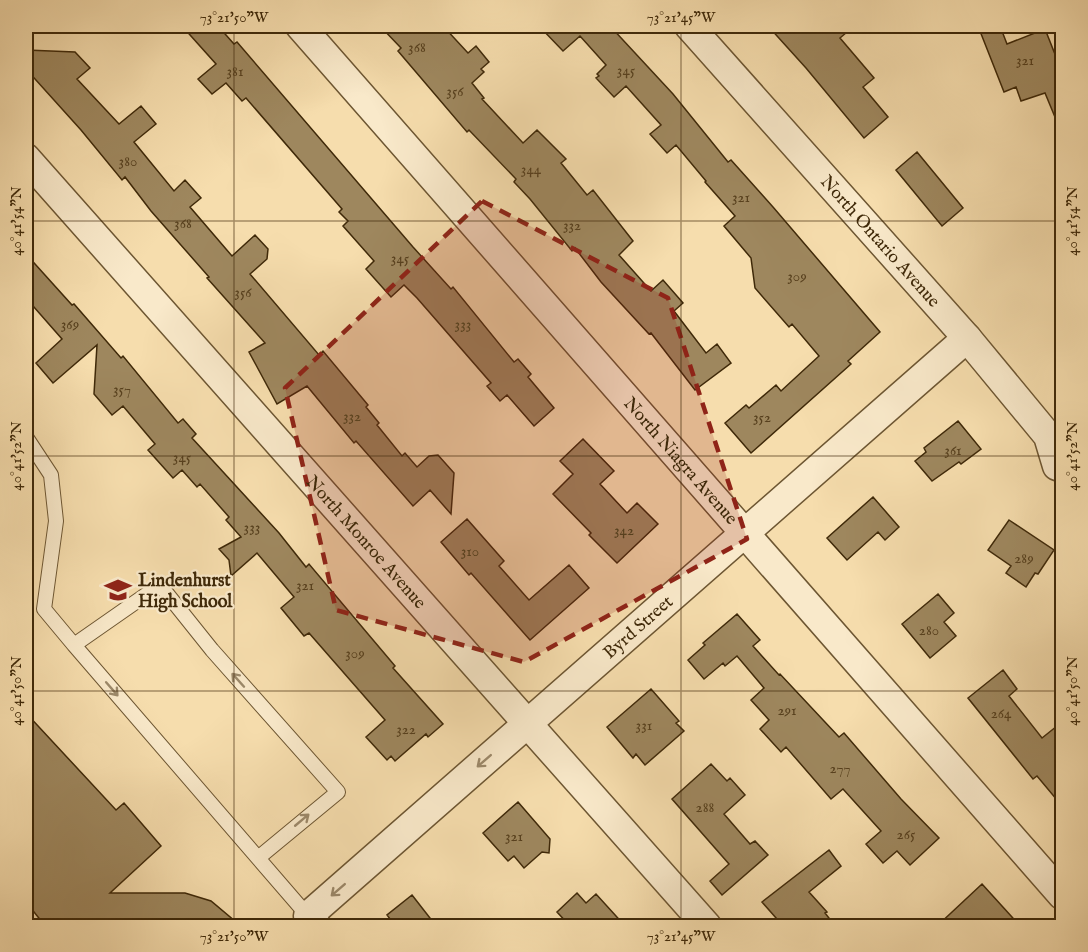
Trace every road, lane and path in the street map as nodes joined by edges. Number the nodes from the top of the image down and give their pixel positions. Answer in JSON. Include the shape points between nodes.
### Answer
{"nodes":[{"id":1,"x":300,"y":26,"type":"edge"},
{"id":2,"x":689,"y":26,"type":"edge"},
{"id":3,"x":26,"y":158,"type":"edge"},
{"id":4,"x":967,"y":338,"type":"junction"},
{"id":5,"x":26,"y":437,"type":"edge"},
{"id":6,"x":1057,"y":466,"type":"dead end"},
{"id":7,"x":744,"y":532,"type":"junction"},
{"id":8,"x":74,"y":645,"type":"junction"},
{"id":9,"x":528,"y":723,"type":"junction"},
{"id":10,"x":258,"y":858,"type":"junction"},
{"id":11,"x":1062,"y":895,"type":"edge"},
{"id":12,"x":312,"y":921,"type":"edge"},
{"id":13,"x":707,"y":927,"type":"edge"}],
"edges":[{"from":1,"to":7,"type":"street","name":"North Niagra Avenue"},
{"from":2,"to":4,"type":"street","name":"North Ontario Avenue"},
{"from":3,"to":9,"type":"street","name":"North Monroe Avenue"},
{"from":4,"to":6,"type":"street","name":"North Ontario Avenue","via":[[1048,436]]},
{"from":4,"to":7,"type":"street","name":"Byrd Street"},
{"from":5,"to":8,"type":"lane","via":[[51,475],[56,521],[44,609]]},
{"from":7,"to":9,"type":"street","name":"Byrd Street"},
{"from":7,"to":11,"type":"street","name":"North Niagra Avenue"},
{"from":8,"to":10,"type":"lane","one_way":true},
{"from":10,"to":8,"type":"lane","one_way":true,"via":[[338,792],[160,585]]},
{"from":9,"to":12,"type":"street","name":"Byrd Street","one_way":true},
{"from":9,"to":13,"type":"street","name":"North Monroe Avenue"},
{"from":10,"to":12,"type":"lane"}]}
